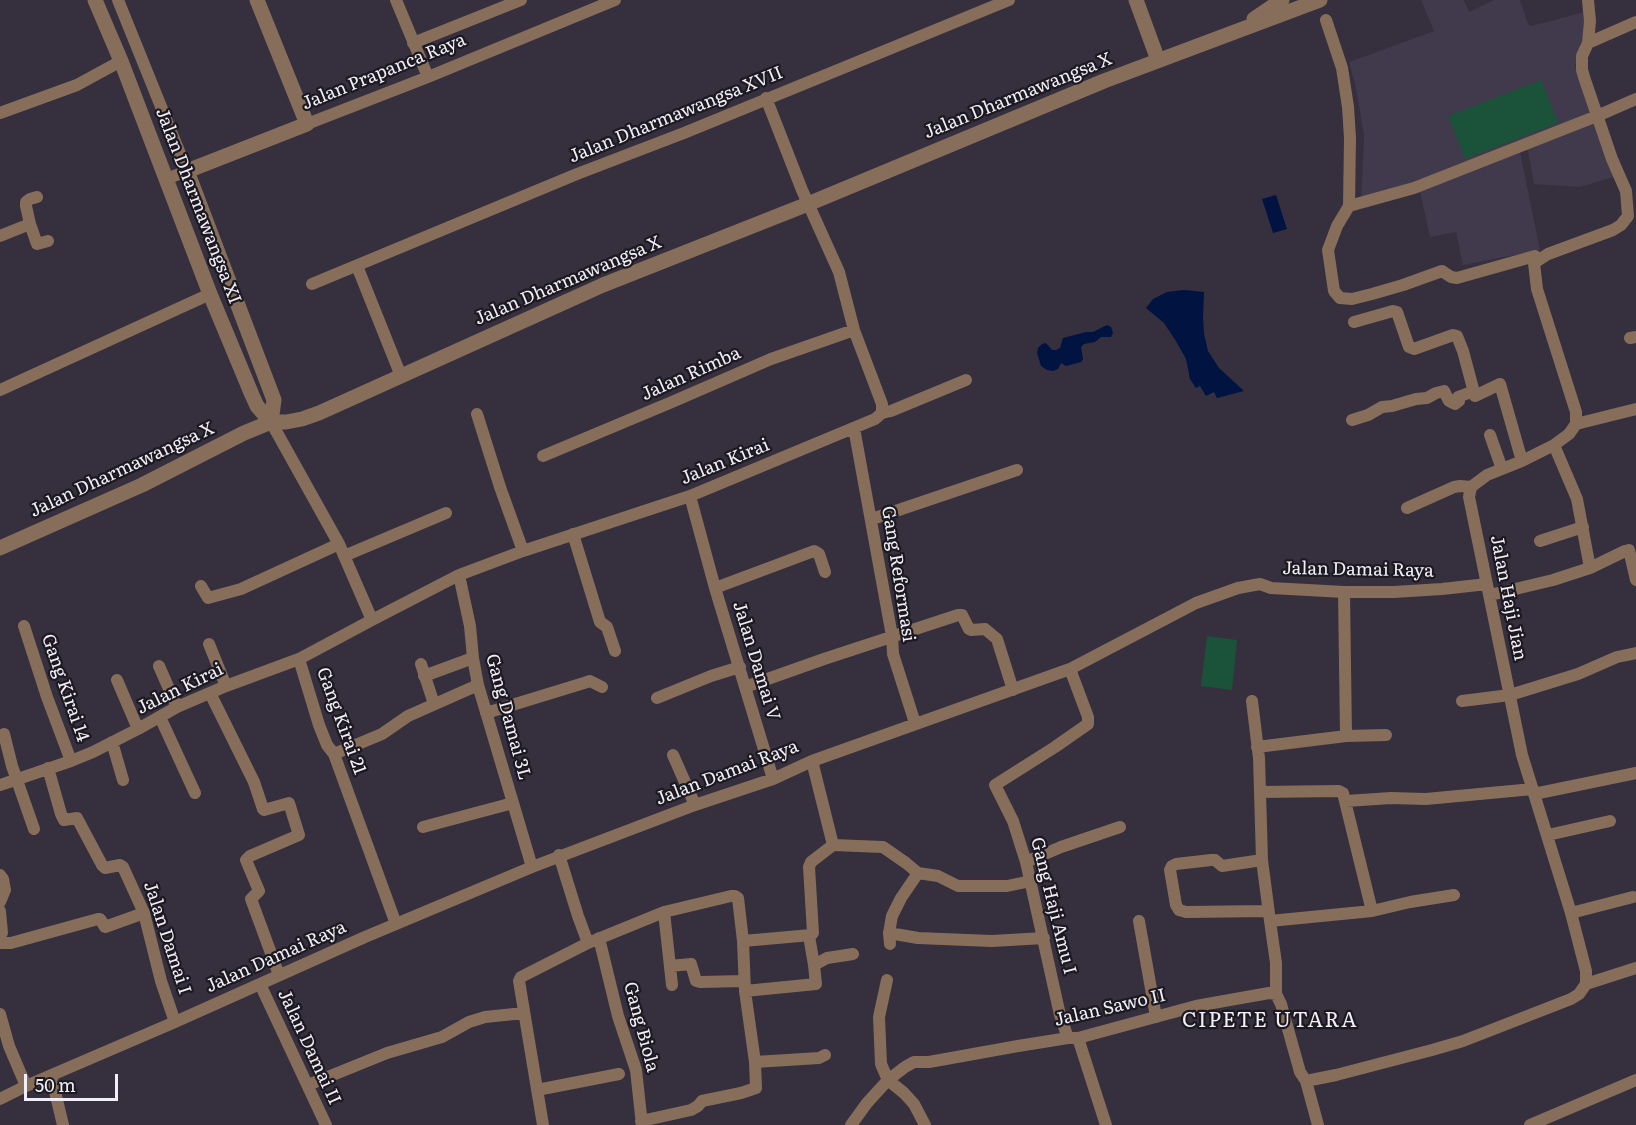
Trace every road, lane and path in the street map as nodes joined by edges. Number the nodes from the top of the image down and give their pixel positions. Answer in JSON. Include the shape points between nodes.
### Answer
{"nodes":[{"id":1,"x":95,"y":0,"type":"edge"},
{"id":2,"x":118,"y":0,"type":"edge"},
{"id":3,"x":257,"y":0,"type":"edge"},
{"id":4,"x":396,"y":0,"type":"edge"},
{"id":5,"x":521,"y":0,"type":"edge"},
{"id":6,"x":615,"y":0,"type":"edge"},
{"id":7,"x":1009,"y":0,"type":"edge"},
{"id":8,"x":1136,"y":0,"type":"edge"},
{"id":9,"x":1282,"y":0,"type":"edge"},
{"id":10,"x":1320,"y":0,"type":"edge"},
{"id":11,"x":1588,"y":0,"type":"edge"},
{"id":12,"x":1326,"y":20,"type":"dead end"},
{"id":13,"x":1636,"y":22,"type":"edge"},
{"id":14,"x":1239,"y":29,"type":"junction"},
{"id":15,"x":413,"y":43,"type":"junction"},
{"id":16,"x":1588,"y":43,"type":"junction"},
{"id":17,"x":1158,"y":60,"type":"junction"},
{"id":18,"x":121,"y":61,"type":"junction"},
{"id":19,"x":428,"y":77,"type":"junction"},
{"id":20,"x":766,"y":98,"type":"junction"},
{"id":21,"x":1636,"y":99,"type":"edge"},
{"id":22,"x":0,"y":113,"type":"edge"},
{"id":23,"x":1597,"y":116,"type":"junction"},
{"id":24,"x":307,"y":124,"type":"junction"},
{"id":25,"x":187,"y":171,"type":"junction"},
{"id":26,"x":166,"y":179,"type":"junction"},
{"id":27,"x":37,"y":197,"type":"dead end"},
{"id":28,"x":808,"y":204,"type":"junction"},
{"id":29,"x":1349,"y":206,"type":"junction"},
{"id":30,"x":1632,"y":216,"type":"edge"},
{"id":31,"x":30,"y":224,"type":"junction"},
{"id":32,"x":0,"y":236,"type":"edge"},
{"id":33,"x":48,"y":241,"type":"dead end"},
{"id":34,"x":1534,"y":263,"type":"junction"},
{"id":35,"x":357,"y":266,"type":"junction"},
{"id":36,"x":312,"y":284,"type":"dead end"},
{"id":37,"x":210,"y":294,"type":"junction"},
{"id":38,"x":1354,"y":322,"type":"dead end"},
{"id":39,"x":854,"y":330,"type":"junction"},
{"id":40,"x":400,"y":376,"type":"junction"},
{"id":41,"x":966,"y":380,"type":"dead end"},
{"id":42,"x":0,"y":390,"type":"edge"},
{"id":43,"x":1474,"y":391,"type":"junction"},
{"id":44,"x":1636,"y":410,"type":"edge"},
{"id":45,"x":882,"y":413,"type":"junction"},
{"id":46,"x":477,"y":414,"type":"dead end"},
{"id":47,"x":1353,"y":420,"type":"dead end"},
{"id":48,"x":271,"y":422,"type":"junction"},
{"id":49,"x":1576,"y":424,"type":"junction"},
{"id":50,"x":854,"y":428,"type":"junction"},
{"id":51,"x":1490,"y":435,"type":"dead end"},
{"id":52,"x":1554,"y":445,"type":"junction"},
{"id":53,"x":543,"y":456,"type":"dead end"},
{"id":54,"x":1522,"y":461,"type":"junction"},
{"id":55,"x":1502,"y":469,"type":"junction"},
{"id":56,"x":1017,"y":470,"type":"dead end"},
{"id":57,"x":1471,"y":486,"type":"junction"},
{"id":58,"x":690,"y":496,"type":"junction"},
{"id":59,"x":1407,"y":508,"type":"dead end"},
{"id":60,"x":446,"y":513,"type":"dead end"},
{"id":61,"x":872,"y":519,"type":"junction"},
{"id":62,"x":1583,"y":527,"type":"junction"},
{"id":63,"x":573,"y":534,"type":"junction"},
{"id":64,"x":1540,"y":541,"type":"dead end"},
{"id":65,"x":0,"y":548,"type":"edge"},
{"id":66,"x":342,"y":550,"type":"junction"},
{"id":67,"x":523,"y":551,"type":"junction"},
{"id":68,"x":1590,"y":568,"type":"junction"},
{"id":69,"x":825,"y":572,"type":"dead end"},
{"id":70,"x":459,"y":575,"type":"junction"},
{"id":71,"x":1636,"y":580,"type":"edge"},
{"id":72,"x":201,"y":586,"type":"dead end"},
{"id":73,"x":716,"y":588,"type":"junction"},
{"id":74,"x":1488,"y":590,"type":"junction"},
{"id":75,"x":1344,"y":592,"type":"junction"},
{"id":76,"x":372,"y":620,"type":"junction"},
{"id":77,"x":24,"y":626,"type":"dead end"},
{"id":78,"x":891,"y":636,"type":"junction"},
{"id":79,"x":209,"y":644,"type":"dead end"},
{"id":80,"x":615,"y":651,"type":"dead end"},
{"id":81,"x":1636,"y":653,"type":"edge"},
{"id":82,"x":473,"y":658,"type":"junction"},
{"id":83,"x":299,"y":659,"type":"junction"},
{"id":84,"x":159,"y":666,"type":"dead end"},
{"id":85,"x":740,"y":667,"type":"junction"},
{"id":86,"x":1070,"y":669,"type":"junction"},
{"id":87,"x":117,"y":680,"type":"dead end"},
{"id":88,"x":478,"y":685,"type":"junction"},
{"id":89,"x":226,"y":686,"type":"junction"},
{"id":90,"x":602,"y":687,"type":"dead end"},
{"id":91,"x":745,"y":687,"type":"junction"},
{"id":92,"x":1013,"y":690,"type":"junction"},
{"id":93,"x":210,"y":693,"type":"junction"},
{"id":94,"x":1510,"y":696,"type":"junction"},
{"id":95,"x":657,"y":698,"type":"dead end"},
{"id":96,"x":1252,"y":701,"type":"dead end"},
{"id":97,"x":1462,"y":701,"type":"dead end"},
{"id":98,"x":434,"y":704,"type":"junction"},
{"id":99,"x":177,"y":707,"type":"junction"},
{"id":100,"x":486,"y":713,"type":"junction"},
{"id":101,"x":160,"y":717,"type":"junction"},
{"id":102,"x":915,"y":723,"type":"junction"},
{"id":103,"x":138,"y":729,"type":"junction"},
{"id":104,"x":4,"y":734,"type":"dead end"},
{"id":105,"x":1386,"y":735,"type":"dead end"},
{"id":106,"x":1346,"y":736,"type":"junction"},
{"id":107,"x":112,"y":742,"type":"junction"},
{"id":108,"x":1257,"y":747,"type":"junction"},
{"id":109,"x":334,"y":754,"type":"junction"},
{"id":110,"x":673,"y":755,"type":"dead end"},
{"id":111,"x":71,"y":761,"type":"junction"},
{"id":112,"x":812,"y":761,"type":"junction"},
{"id":113,"x":48,"y":768,"type":"junction"},
{"id":114,"x":1636,"y":773,"type":"edge"},
{"id":115,"x":17,"y":778,"type":"junction"},
{"id":116,"x":773,"y":779,"type":"junction"},
{"id":117,"x":123,"y":780,"type":"dead end"},
{"id":118,"x":0,"y":785,"type":"edge"},
{"id":119,"x":1534,"y":791,"type":"junction"},
{"id":120,"x":1260,"y":792,"type":"junction"},
{"id":121,"x":195,"y":793,"type":"dead end"},
{"id":122,"x":1346,"y":801,"type":"junction"},
{"id":123,"x":513,"y":803,"type":"junction"},
{"id":124,"x":695,"y":805,"type":"junction"},
{"id":125,"x":1610,"y":821,"type":"dead end"},
{"id":126,"x":423,"y":827,"type":"dead end"},
{"id":127,"x":1120,"y":827,"type":"dead end"},
{"id":128,"x":34,"y":829,"type":"dead end"},
{"id":129,"x":1548,"y":835,"type":"junction"},
{"id":130,"x":833,"y":845,"type":"junction"},
{"id":131,"x":559,"y":855,"type":"junction"},
{"id":132,"x":1262,"y":860,"type":"junction"},
{"id":133,"x":1026,"y":862,"type":"junction"},
{"id":134,"x":532,"y":867,"type":"junction"},
{"id":135,"x":918,"y":873,"type":"junction"},
{"id":136,"x":0,"y":875,"type":"edge"},
{"id":137,"x":1031,"y":881,"type":"junction"},
{"id":138,"x":1454,"y":895,"type":"dead end"},
{"id":139,"x":1633,"y":897,"type":"dead end"},
{"id":140,"x":0,"y":902,"type":"edge"},
{"id":141,"x":0,"y":911,"type":"edge"},
{"id":142,"x":1372,"y":911,"type":"junction"},
{"id":143,"x":664,"y":912,"type":"junction"},
{"id":144,"x":144,"y":913,"type":"junction"},
{"id":145,"x":1571,"y":913,"type":"junction"},
{"id":146,"x":1269,"y":916,"type":"junction"},
{"id":147,"x":1139,"y":921,"type":"dead end"},
{"id":148,"x":396,"y":924,"type":"junction"},
{"id":149,"x":0,"y":935,"type":"edge"},
{"id":150,"x":809,"y":936,"type":"junction"},
{"id":151,"x":1044,"y":938,"type":"junction"},
{"id":152,"x":0,"y":940,"type":"edge"},
{"id":153,"x":594,"y":941,"type":"junction"},
{"id":154,"x":743,"y":941,"type":"junction"},
{"id":155,"x":853,"y":954,"type":"dead end"},
{"id":156,"x":814,"y":965,"type":"junction"},
{"id":157,"x":670,"y":966,"type":"junction"},
{"id":158,"x":1636,"y":968,"type":"edge"},
{"id":159,"x":279,"y":975,"type":"junction"},
{"id":160,"x":887,"y":980,"type":"dead end"},
{"id":161,"x":260,"y":984,"type":"junction"},
{"id":162,"x":1586,"y":984,"type":"junction"},
{"id":163,"x":672,"y":985,"type":"dead end"},
{"id":164,"x":745,"y":986,"type":"junction"},
{"id":165,"x":1276,"y":994,"type":"junction"},
{"id":166,"x":524,"y":1013,"type":"junction"},
{"id":167,"x":0,"y":1014,"type":"edge"},
{"id":168,"x":1156,"y":1017,"type":"junction"},
{"id":169,"x":175,"y":1022,"type":"junction"},
{"id":170,"x":1073,"y":1038,"type":"junction"},
{"id":171,"x":825,"y":1055,"type":"dead end"},
{"id":172,"x":755,"y":1062,"type":"junction"},
{"id":173,"x":619,"y":1074,"type":"dead end"},
{"id":174,"x":51,"y":1075,"type":"junction"},
{"id":175,"x":888,"y":1080,"type":"junction"},
{"id":176,"x":1636,"y":1080,"type":"edge"},
{"id":177,"x":1306,"y":1081,"type":"junction"},
{"id":178,"x":308,"y":1085,"type":"junction"},
{"id":179,"x":26,"y":1086,"type":"junction"},
{"id":180,"x":537,"y":1090,"type":"junction"},
{"id":181,"x":0,"y":1099,"type":"edge"},
{"id":182,"x":642,"y":1123,"type":"edge"},
{"id":183,"x":63,"y":1125,"type":"edge"},
{"id":184,"x":326,"y":1125,"type":"edge"},
{"id":185,"x":543,"y":1125,"type":"edge"},
{"id":186,"x":851,"y":1125,"type":"edge"},
{"id":187,"x":925,"y":1125,"type":"edge"},
{"id":188,"x":1106,"y":1125,"type":"edge"},
{"id":189,"x":1318,"y":1125,"type":"edge"},
{"id":190,"x":1530,"y":1125,"type":"edge"}],
"edges":[{"from":1,"to":18,"type":"street","name":"Jalan Dharmawangsa XI"},
{"from":2,"to":25,"type":"street"},
{"from":3,"to":24,"type":"street"},
{"from":4,"to":15,"type":"street"},
{"from":5,"to":15,"type":"street"},
{"from":6,"to":19,"type":"street","name":"Jalan Prapanca Raya"},
{"from":7,"to":20,"type":"street","name":"Jalan Dharmawangsa XVII"},
{"from":8,"to":17,"type":"street"},
{"from":9,"to":14,"type":"street"},
{"from":10,"to":14,"type":"street"},
{"from":11,"to":16,"type":"street"},
{"from":12,"to":29,"type":"street","via":[[1342,68],[1348,107]]},
{"from":13,"to":16,"type":"street"},
{"from":14,"to":17,"type":"street","name":"Jalan Dharmawangsa X"},
{"from":15,"to":19,"type":"street"},
{"from":16,"to":23,"type":"street","via":[[1582,69]]},
{"from":17,"to":28,"type":"street","name":"Jalan Dharmawangsa X"},
{"from":18,"to":22,"type":"street","via":[[77,85]]},
{"from":18,"to":26,"type":"street","name":"Jalan Dharmawangsa XI"},
{"from":19,"to":24,"type":"street","name":"Jalan Prapanca Raya"},
{"from":20,"to":28,"type":"street"},
{"from":20,"to":35,"type":"street","name":"Jalan Dharmawangsa XVII"},
{"from":21,"to":23,"type":"street"},
{"from":23,"to":29,"type":"street","via":[[1414,188]]},
{"from":23,"to":30,"type":"street"},
{"from":24,"to":25,"type":"street","name":"Jalan Prapanca Raya"},
{"from":25,"to":26,"type":"street","name":"Jalan Prapanca Raya"},
{"from":25,"to":48,"type":"street","via":[[274,399]]},
{"from":26,"to":37,"type":"street","name":"Jalan Dharmawangsa XI"},
{"from":27,"to":31,"type":"street","via":[[26,202]]},
{"from":28,"to":39,"type":"street","via":[[839,272]]},
{"from":28,"to":40,"type":"street","name":"Jalan Dharmawangsa X","via":[[603,285]]},
{"from":29,"to":34,"type":"street","via":[[1328,250],[1334,291],[1340,298],[1372,294],[1442,271],[1454,278],[1535,256]]},
{"from":30,"to":34,"type":"street","via":[[1613,230]]},
{"from":31,"to":32,"type":"street"},
{"from":31,"to":33,"type":"street","via":[[37,244]]},
{"from":34,"to":49,"type":"street","via":[[1537,289],[1576,412]]},
{"from":35,"to":36,"type":"street","name":"Jalan Dharmawangsa XVII"},
{"from":35,"to":40,"type":"street"},
{"from":37,"to":42,"type":"street"},
{"from":37,"to":48,"type":"street","name":"Jalan Dharmawangsa XI","via":[[257,406]]},
{"from":38,"to":43,"type":"street","via":[[1397,312],[1409,347],[1414,350],[1457,336]]},
{"from":39,"to":45,"type":"street"},
{"from":39,"to":53,"type":"street","name":"Jalan Rimba","via":[[771,359]]},
{"from":40,"to":48,"type":"street","name":"Jalan Dharmawangsa X","via":[[303,419]]},
{"from":41,"to":45,"type":"street","name":"Jalan Kirai"},
{"from":43,"to":47,"type":"street","via":[[1458,397],[1455,404],[1444,391],[1382,407]]},
{"from":43,"to":54,"type":"street","via":[[1475,396],[1500,384]]},
{"from":44,"to":49,"type":"street"},
{"from":45,"to":50,"type":"street","name":"Jalan Kirai"},
{"from":46,"to":67,"type":"street"},
{"from":48,"to":65,"type":"street","name":"Jalan Dharmawangsa X"},
{"from":48,"to":66,"type":"street"},
{"from":49,"to":52,"type":"street"},
{"from":50,"to":58,"type":"street","name":"Jalan Kirai"},
{"from":50,"to":61,"type":"street","name":"Gang Reformasi"},
{"from":51,"to":55,"type":"street"},
{"from":52,"to":54,"type":"street"},
{"from":52,"to":62,"type":"street","via":[[1577,499]]},
{"from":54,"to":55,"type":"street"},
{"from":55,"to":57,"type":"street"},
{"from":56,"to":61,"type":"street"},
{"from":57,"to":59,"type":"street","via":[[1454,487]]},
{"from":57,"to":74,"type":"street","name":"Jalan Haji Jian","via":[[1469,496]]},
{"from":58,"to":63,"type":"street","name":"Jalan Kirai"},
{"from":58,"to":73,"type":"street","name":"Jalan Damai V"},
{"from":60,"to":66,"type":"street"},
{"from":61,"to":78,"type":"street","name":"Gang Reformasi"},
{"from":62,"to":64,"type":"street"},
{"from":62,"to":68,"type":"street"},
{"from":63,"to":67,"type":"street","name":"Jalan Kirai"},
{"from":63,"to":80,"type":"street","via":[[600,622],[607,627]]},
{"from":66,"to":72,"type":"street","via":[[208,598]]},
{"from":66,"to":76,"type":"street"},
{"from":67,"to":70,"type":"street","name":"Jalan Kirai"},
{"from":68,"to":71,"type":"street","name":"Jalan Damai Raya","via":[[1629,550]]},
{"from":68,"to":74,"type":"street","name":"Jalan Damai Raya","via":[[1552,580]]},
{"from":69,"to":73,"type":"street","name":"Jalan Damai V","via":[[819,554],[814,551]]},
{"from":70,"to":76,"type":"street","name":"Jalan Kirai"},
{"from":70,"to":82,"type":"street","name":"Gang Damai 3L"},
{"from":73,"to":85,"type":"street","name":"Jalan Damai V"},
{"from":74,"to":75,"type":"street","name":"Jalan Damai Raya"},
{"from":74,"to":94,"type":"street","name":"Jalan Haji Jian"},
{"from":75,"to":86,"type":"street","name":"Jalan Damai Raya","via":[[1260,584],[1238,588],[1196,603]]},
{"from":75,"to":106,"type":"street"},
{"from":76,"to":83,"type":"street","name":"Jalan Kirai"},
{"from":77,"to":111,"type":"street","name":"Gang Kirai 14"},
{"from":78,"to":91,"type":"street"},
{"from":78,"to":92,"type":"street","via":[[962,615],[969,629],[985,629],[997,639]]},
{"from":78,"to":102,"type":"street","name":"Gang Reformasi","via":[[895,662]]},
{"from":79,"to":89,"type":"street"},
{"from":81,"to":94,"type":"street"},
{"from":82,"to":88,"type":"street","name":"Gang Damai 3L"},
{"from":82,"to":98,"type":"street","via":[[423,670]]},
{"from":83,"to":89,"type":"street","name":"Jalan Kirai"},
{"from":83,"to":109,"type":"street","name":"Gang Kirai 21","via":[[319,724]]},
{"from":84,"to":99,"type":"street"},
{"from":85,"to":91,"type":"street","name":"Jalan Damai V"},
{"from":85,"to":95,"type":"street"},
{"from":86,"to":92,"type":"street","name":"Jalan Damai Raya"},
{"from":86,"to":133,"type":"street","name":"Gang Haji Amu I","via":[[1088,724],[994,785],[1013,821]]},
{"from":87,"to":103,"type":"street"},
{"from":88,"to":98,"type":"street"},
{"from":88,"to":100,"type":"street","name":"Gang Damai 3L"},
{"from":89,"to":93,"type":"street","name":"Jalan Kirai"},
{"from":90,"to":100,"type":"street","via":[[590,681]]},
{"from":91,"to":116,"type":"street","name":"Jalan Damai V"},
{"from":92,"to":102,"type":"street","name":"Jalan Damai Raya"},
{"from":93,"to":99,"type":"street","name":"Jalan Kirai"},
{"from":93,"to":159,"type":"street","via":[[254,782],[263,810],[289,803],[299,835],[246,860],[259,891],[250,899]]},
{"from":94,"to":97,"type":"street"},
{"from":94,"to":119,"type":"street","name":"Jalan Haji Jian"},
{"from":96,"to":108,"type":"street"},
{"from":98,"to":109,"type":"street","via":[[382,734]]},
{"from":99,"to":101,"type":"street","name":"Jalan Kirai"},
{"from":100,"to":123,"type":"street","name":"Gang Damai 3L"},
{"from":101,"to":103,"type":"street","name":"Jalan Kirai"},
{"from":101,"to":121,"type":"street"},
{"from":102,"to":112,"type":"street","name":"Jalan Damai Raya"},
{"from":103,"to":107,"type":"street","name":"Jalan Kirai"},
{"from":104,"to":115,"type":"street"},
{"from":105,"to":106,"type":"street"},
{"from":106,"to":108,"type":"street"},
{"from":107,"to":111,"type":"street","name":"Jalan Kirai"},
{"from":107,"to":117,"type":"street"},
{"from":108,"to":120,"type":"street"},
{"from":109,"to":148,"type":"street","name":"Gang Kirai 21"},
{"from":110,"to":124,"type":"street"},
{"from":111,"to":113,"type":"street","name":"Jalan Kirai"},
{"from":112,"to":116,"type":"street","name":"Jalan Damai Raya"},
{"from":112,"to":130,"type":"street"},
{"from":113,"to":115,"type":"street","name":"Jalan Kirai"},
{"from":113,"to":144,"type":"street","name":"Jalan Damai I","via":[[64,820],[77,818],[105,868],[123,867]]},
{"from":114,"to":119,"type":"street"},
{"from":115,"to":118,"type":"street","name":"Jalan Kirai"},
{"from":115,"to":128,"type":"street"},
{"from":116,"to":124,"type":"street","name":"Jalan Damai Raya"},
{"from":119,"to":122,"type":"street"},
{"from":119,"to":129,"type":"street","name":"Jalan Haji Jian"},
{"from":120,"to":122,"type":"street","via":[[1339,790]]},
{"from":120,"to":132,"type":"street"},
{"from":122,"to":142,"type":"street"},
{"from":123,"to":126,"type":"street"},
{"from":123,"to":134,"type":"street","name":"Gang Damai 3L"},
{"from":124,"to":131,"type":"street","name":"Jalan Damai Raya"},
{"from":125,"to":129,"type":"street"},
{"from":127,"to":133,"type":"street"},
{"from":129,"to":145,"type":"street","name":"Jalan Haji Jian"},
{"from":130,"to":135,"type":"street","via":[[883,847]]},
{"from":130,"to":150,"type":"street","via":[[809,867],[813,933]]},
{"from":131,"to":134,"type":"street","name":"Jalan Damai Raya"},
{"from":131,"to":153,"type":"street","name":"Gang Biola","via":[[578,916]]},
{"from":132,"to":146,"type":"street"},
{"from":132,"to":146,"type":"street","via":[[1222,866],[1211,860],[1176,864],[1170,870],[1179,910]]},
{"from":133,"to":137,"type":"street","name":"Gang Haji Amu I"},
{"from":134,"to":148,"type":"street","name":"Jalan Damai Raya"},
{"from":135,"to":137,"type":"street","via":[[938,876],[958,886],[1008,886]]},
{"from":135,"to":151,"type":"street","via":[[892,916],[890,938]]},
{"from":136,"to":140,"type":"street","via":[[5,890]]},
{"from":137,"to":151,"type":"street","name":"Gang Haji Amu I"},
{"from":138,"to":142,"type":"street"},
{"from":139,"to":145,"type":"street"},
{"from":141,"to":149,"type":"street"},
{"from":142,"to":146,"type":"street"},
{"from":143,"to":153,"type":"street"},
{"from":143,"to":154,"type":"street","via":[[735,896]]},
{"from":143,"to":157,"type":"street"},
{"from":144,"to":152,"type":"street","via":[[105,927],[98,919],[11,943]]},
{"from":144,"to":169,"type":"street","name":"Jalan Damai I"},
{"from":145,"to":162,"type":"street","name":"Jalan Haji Jian"},
{"from":146,"to":165,"type":"street"},
{"from":147,"to":168,"type":"street"},
{"from":148,"to":159,"type":"street","name":"Jalan Damai Raya"},
{"from":150,"to":154,"type":"street"},
{"from":150,"to":156,"type":"street"},
{"from":151,"to":170,"type":"street","name":"Gang Haji Amu I","via":[[1060,1015]]},
{"from":153,"to":166,"type":"street","via":[[521,977]]},
{"from":153,"to":182,"type":"street","name":"Gang Biola","via":[[636,1070]]},
{"from":154,"to":164,"type":"street"},
{"from":155,"to":156,"type":"street","via":[[827,958]]},
{"from":156,"to":164,"type":"street","via":[[816,984]]},
{"from":157,"to":163,"type":"street"},
{"from":157,"to":164,"type":"street","via":[[691,964],[696,981]]},
{"from":158,"to":162,"type":"street"},
{"from":159,"to":161,"type":"street","name":"Jalan Damai Raya"},
{"from":160,"to":175,"type":"street","via":[[879,1028],[881,1064]]},
{"from":161,"to":169,"type":"street","name":"Jalan Damai Raya"},
{"from":161,"to":178,"type":"street","name":"Jalan Damai II"},
{"from":162,"to":177,"type":"street","via":[[1571,999],[1463,1041]]},
{"from":164,"to":172,"type":"street"},
{"from":165,"to":168,"type":"street","name":"Jalan Sawo II","via":[[1258,994]]},
{"from":165,"to":177,"type":"street"},
{"from":166,"to":178,"type":"street","via":[[468,1022],[442,1037],[387,1053]]},
{"from":166,"to":180,"type":"street"},
{"from":167,"to":179,"type":"street"},
{"from":168,"to":170,"type":"street","name":"Jalan Sawo II"},
{"from":169,"to":174,"type":"street","name":"Jalan Damai Raya"},
{"from":170,"to":175,"type":"street","name":"Jalan Sawo II","via":[[914,1062]]},
{"from":170,"to":188,"type":"street","name":"Gang Haji Amu I"},
{"from":171,"to":172,"type":"street"},
{"from":172,"to":182,"type":"street","via":[[754,1090],[702,1101],[691,1110]]},
{"from":173,"to":180,"type":"street"},
{"from":174,"to":179,"type":"street","name":"Jalan Damai Raya"},
{"from":174,"to":183,"type":"street"},
{"from":175,"to":186,"type":"street","name":"Jalan Sawo II"},
{"from":175,"to":187,"type":"street","via":[[914,1104]]},
{"from":176,"to":190,"type":"street"},
{"from":177,"to":189,"type":"street"},
{"from":178,"to":184,"type":"street","name":"Jalan Damai II"},
{"from":179,"to":181,"type":"street","name":"Jalan Damai Raya"},
{"from":180,"to":185,"type":"street"}]}
